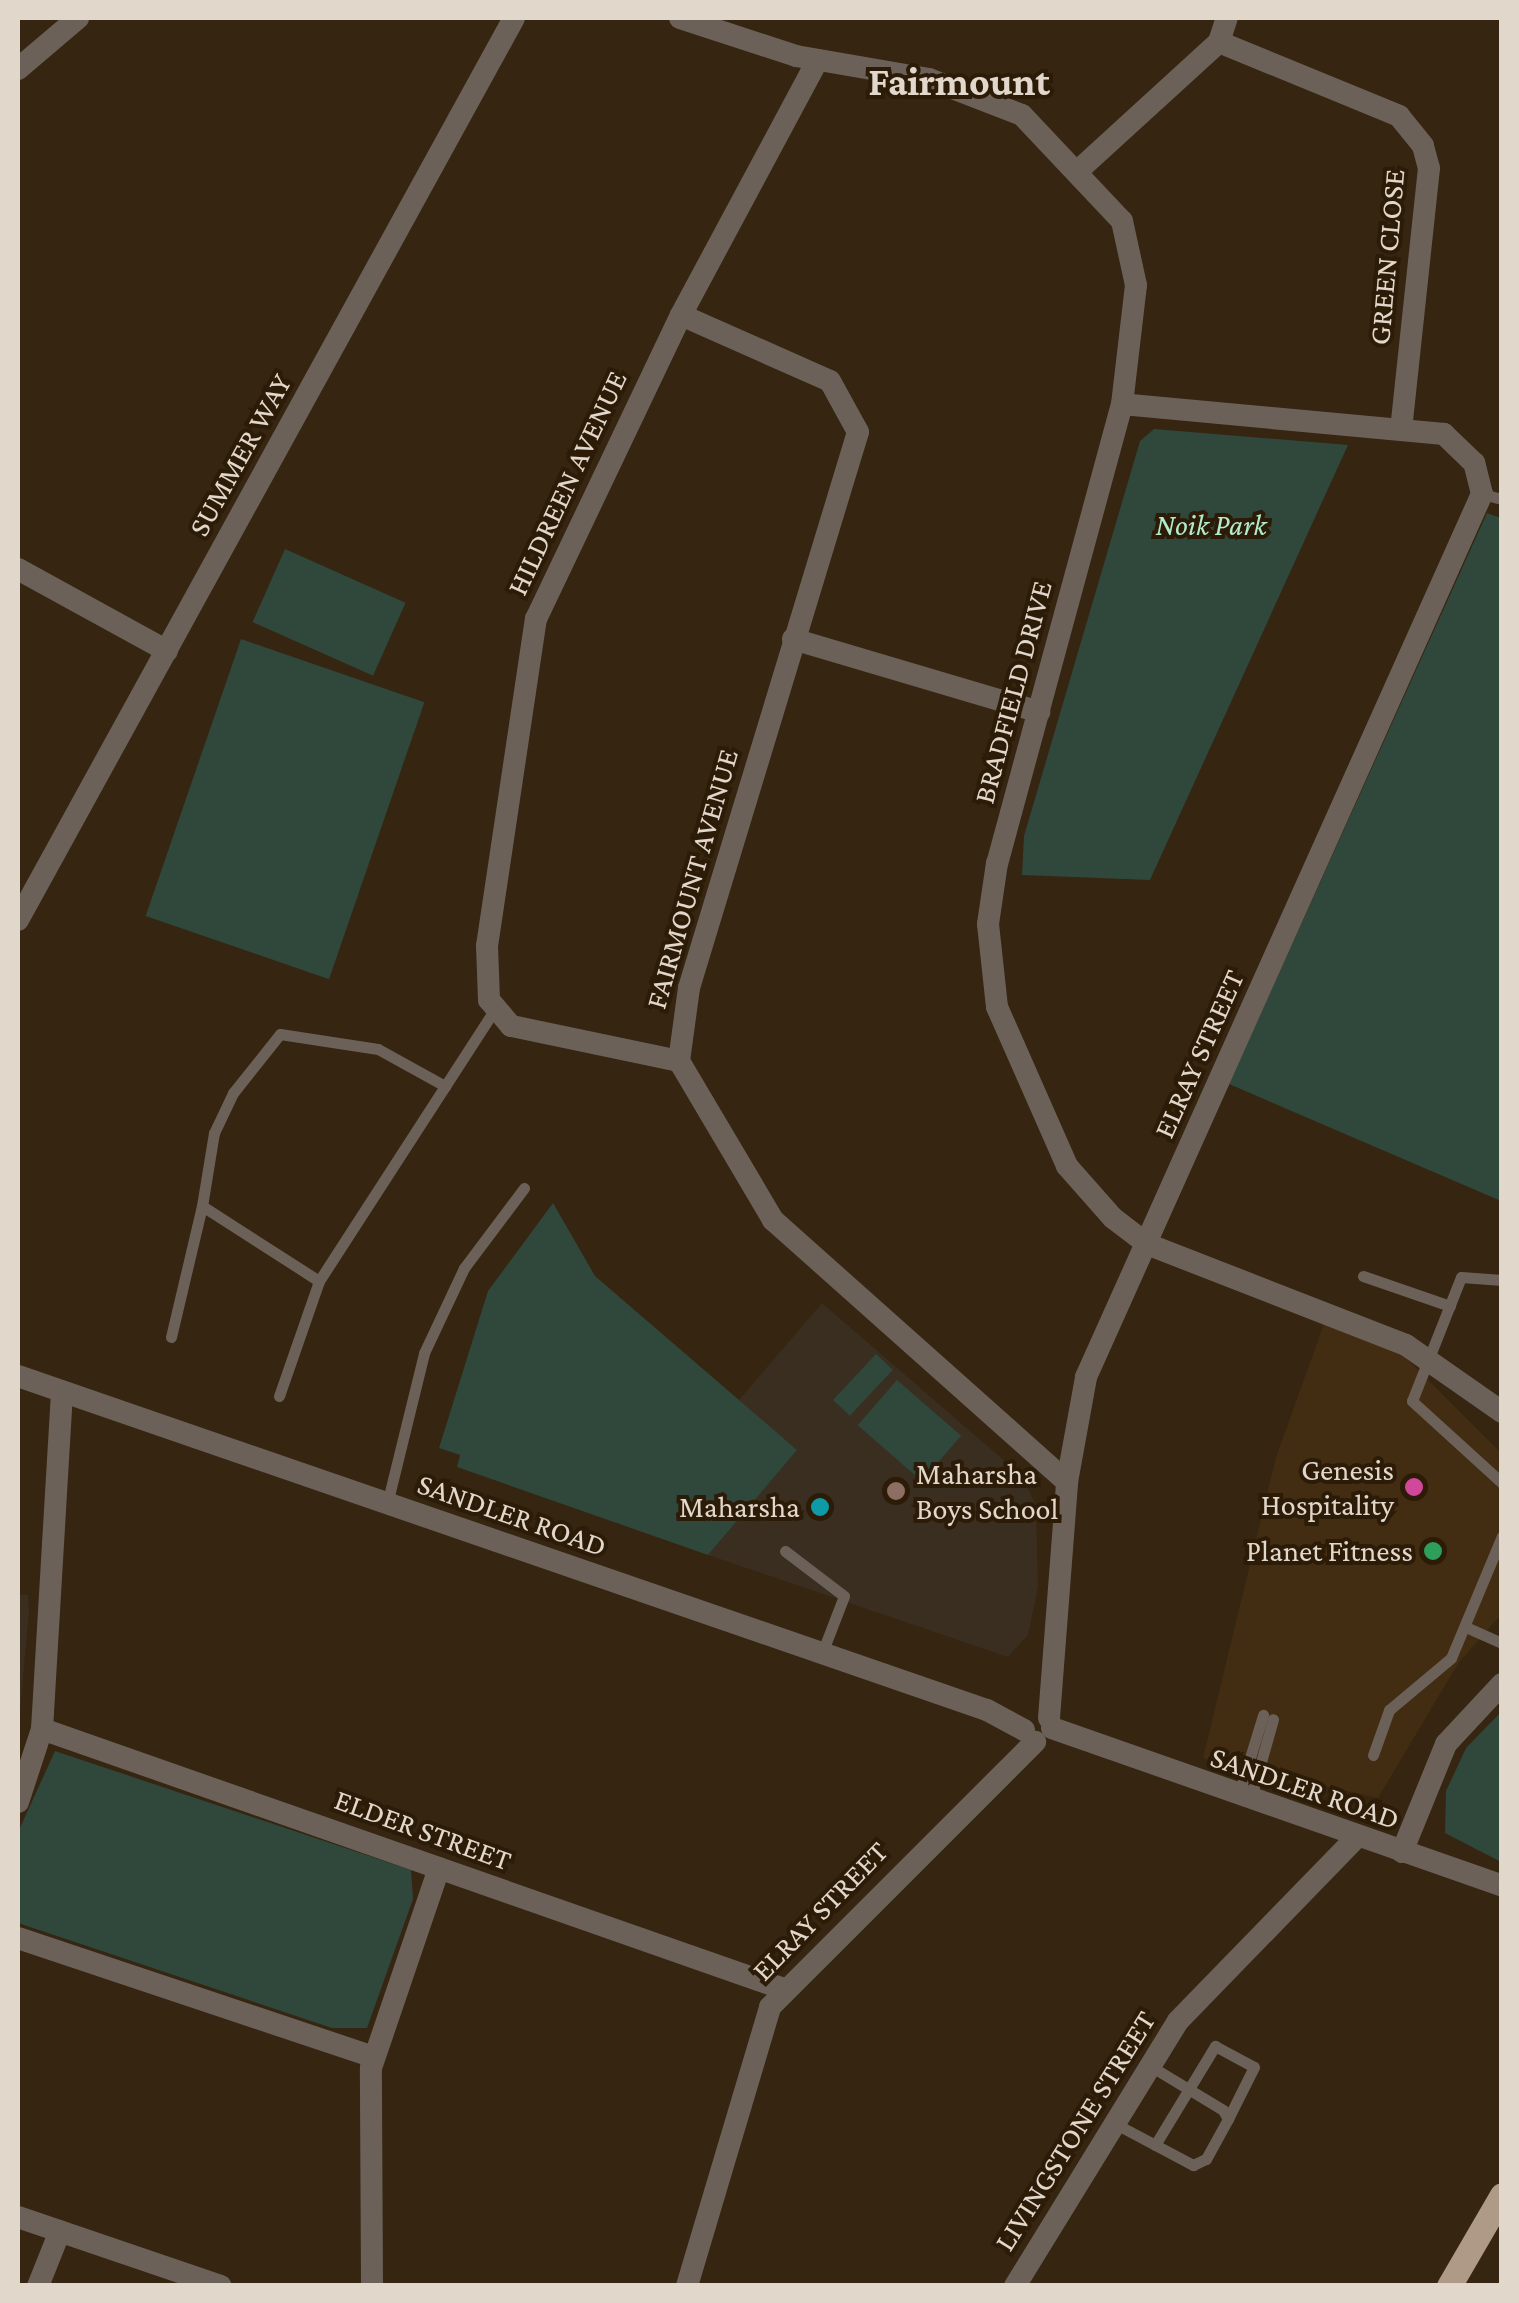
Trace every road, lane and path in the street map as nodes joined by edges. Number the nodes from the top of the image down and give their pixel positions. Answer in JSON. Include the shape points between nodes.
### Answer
{"nodes":[{"id":1,"x":78,"y":18,"type":"edge"},
{"id":2,"x":514,"y":18,"type":"edge"},
{"id":3,"x":680,"y":18,"type":"edge"},
{"id":4,"x":1227,"y":18,"type":"edge"},
{"id":5,"x":1219,"y":42,"type":"junction"},
{"id":6,"x":818,"y":60,"type":"junction"},
{"id":7,"x":18,"y":70,"type":"edge"},
{"id":8,"x":1080,"y":168,"type":"junction"},
{"id":9,"x":680,"y":315,"type":"junction"},
{"id":10,"x":1122,"y":404,"type":"junction"},
{"id":11,"x":1401,"y":428,"type":"junction"},
{"id":12,"x":1492,"y":497,"type":"edge"},
{"id":13,"x":18,"y":569,"type":"edge"},
{"id":14,"x":793,"y":639,"type":"junction"},
{"id":15,"x":167,"y":651,"type":"junction"},
{"id":16,"x":1040,"y":712,"type":"junction"},
{"id":17,"x":18,"y":920,"type":"edge"},
{"id":18,"x":494,"y":1011,"type":"junction"},
{"id":19,"x":679,"y":1061,"type":"junction"},
{"id":20,"x":445,"y":1086,"type":"junction"},
{"id":21,"x":524,"y":1188,"type":"dead end"},
{"id":22,"x":202,"y":1206,"type":"junction"},
{"id":23,"x":1147,"y":1244,"type":"junction"},
{"id":24,"x":1363,"y":1276,"type":"dead end"},
{"id":25,"x":1502,"y":1280,"type":"edge"},
{"id":26,"x":319,"y":1281,"type":"junction"},
{"id":27,"x":1450,"y":1306,"type":"junction"},
{"id":28,"x":170,"y":1337,"type":"dead end"},
{"id":29,"x":1431,"y":1358,"type":"junction"},
{"id":30,"x":18,"y":1376,"type":"edge"},
{"id":31,"x":62,"y":1392,"type":"junction"},
{"id":32,"x":279,"y":1396,"type":"dead end"},
{"id":33,"x":1502,"y":1412,"type":"edge"},
{"id":34,"x":1067,"y":1482,"type":"junction"},
{"id":35,"x":1502,"y":1483,"type":"edge"},
{"id":36,"x":387,"y":1504,"type":"junction"},
{"id":37,"x":1502,"y":1536,"type":"edge"},
{"id":38,"x":785,"y":1551,"type":"dead end"},
{"id":39,"x":1468,"y":1628,"type":"junction"},
{"id":40,"x":1502,"y":1643,"type":"edge"},
{"id":41,"x":822,"y":1654,"type":"junction"},
{"id":42,"x":1502,"y":1684,"type":"edge"},
{"id":43,"x":1268,"y":1717,"type":"dead end"},
{"id":44,"x":1038,"y":1727,"type":"junction"},
{"id":45,"x":42,"y":1730,"type":"junction"},
{"id":46,"x":1373,"y":1756,"type":"dead end"},
{"id":47,"x":1244,"y":1799,"type":"junction"},
{"id":48,"x":18,"y":1802,"type":"edge"},
{"id":49,"x":1356,"y":1838,"type":"junction"},
{"id":50,"x":1402,"y":1852,"type":"junction"},
{"id":51,"x":439,"y":1868,"type":"junction"},
{"id":52,"x":1502,"y":1886,"type":"edge"},
{"id":53,"x":18,"y":1938,"type":"edge"},
{"id":54,"x":784,"y":1989,"type":"junction"},
{"id":55,"x":373,"y":2057,"type":"junction"},
{"id":56,"x":1146,"y":2064,"type":"junction"},
{"id":57,"x":1186,"y":2087,"type":"junction"},
{"id":58,"x":1228,"y":2119,"type":"junction"},
{"id":59,"x":1112,"y":2122,"type":"junction"},
{"id":60,"x":1155,"y":2144,"type":"junction"},
{"id":61,"x":1502,"y":2196,"type":"edge"},
{"id":62,"x":18,"y":2217,"type":"edge"},
{"id":63,"x":60,"y":2231,"type":"junction"},
{"id":64,"x":38,"y":2286,"type":"edge"},
{"id":65,"x":221,"y":2286,"type":"edge"},
{"id":66,"x":372,"y":2286,"type":"edge"},
{"id":67,"x":687,"y":2286,"type":"edge"},
{"id":68,"x":1015,"y":2286,"type":"edge"},
{"id":69,"x":1449,"y":2286,"type":"edge"}],
"edges":[{"from":1,"to":7,"type":"street"},
{"from":2,"to":15,"type":"street","name":"SUMMER WAY"},
{"from":3,"to":6,"type":"street","name":"BRADFIELD DRIVE"},
{"from":4,"to":5,"type":"street"},
{"from":5,"to":8,"type":"street"},
{"from":5,"to":11,"type":"street","name":"GREEN CLOSE","via":[[1399,116],[1423,146],[1429,168]]},
{"from":6,"to":8,"type":"street","name":"BRADFIELD DRIVE","via":[[889,68],[971,92],[1030,120]]},
{"from":6,"to":9,"type":"street","name":"HILDREEN AVENUE"},
{"from":8,"to":10,"type":"street","name":"BRADFIELD DRIVE","via":[[1134,251]]},
{"from":9,"to":14,"type":"street","name":"FAIRMOUNT AVENUE","via":[[830,381],[854,412],[855,452]]},
{"from":9,"to":18,"type":"street","name":"HILDREEN AVENUE","via":[[536,619],[487,946]]},
{"from":10,"to":11,"type":"street"},
{"from":10,"to":16,"type":"street","name":"BRADFIELD DRIVE"},
{"from":11,"to":12,"type":"street","via":[[1461,445]]},
{"from":12,"to":23,"type":"street","name":"ELRAY STREET"},
{"from":13,"to":15,"type":"street"},
{"from":14,"to":16,"type":"street"},
{"from":14,"to":19,"type":"street","name":"FAIRMOUNT AVENUE","via":[[689,988]]},
{"from":15,"to":17,"type":"street","name":"SUMMER WAY"},
{"from":16,"to":23,"type":"street","name":"BRADFIELD DRIVE","via":[[988,924],[997,1007],[1067,1166]]},
{"from":18,"to":19,"type":"street","via":[[534,1036]]},
{"from":18,"to":20,"type":"lane"},
{"from":19,"to":34,"type":"street","via":[[773,1220]]},
{"from":20,"to":22,"type":"lane","via":[[378,1049],[275,1036],[219,1119]]},
{"from":20,"to":26,"type":"lane"},
{"from":21,"to":36,"type":"lane","via":[[464,1268],[424,1353]]},
{"from":22,"to":26,"type":"lane"},
{"from":22,"to":28,"type":"lane"},
{"from":23,"to":29,"type":"street","name":"BRADFIELD DRIVE"},
{"from":23,"to":34,"type":"street","name":"ELRAY STREET","via":[[1086,1377]]},
{"from":24,"to":27,"type":"lane"},
{"from":25,"to":27,"type":"lane","via":[[1468,1271]]},
{"from":26,"to":32,"type":"lane"},
{"from":27,"to":29,"type":"lane"},
{"from":29,"to":33,"type":"street","name":"BRADFIELD DRIVE"},
{"from":29,"to":35,"type":"lane","via":[[1413,1391],[1414,1411]]},
{"from":30,"to":31,"type":"street","name":"SANDLER ROAD"},
{"from":31,"to":36,"type":"street","name":"SANDLER ROAD"},
{"from":31,"to":45,"type":"street"},
{"from":34,"to":44,"type":"street","name":"ELRAY STREET","via":[[1052,1680]]},
{"from":36,"to":41,"type":"street","name":"SANDLER ROAD"},
{"from":37,"to":39,"type":"lane"},
{"from":38,"to":41,"type":"lane","via":[[844,1596]]},
{"from":39,"to":40,"type":"lane"},
{"from":39,"to":46,"type":"lane","via":[[1451,1658],[1389,1710]]},
{"from":41,"to":44,"type":"street","name":"SANDLER ROAD"},
{"from":42,"to":50,"type":"street","via":[[1446,1744]]},
{"from":43,"to":47,"type":"lane"},
{"from":44,"to":47,"type":"street","name":"SANDLER ROAD"},
{"from":44,"to":54,"type":"street","name":"ELRAY STREET"},
{"from":45,"to":48,"type":"street"},
{"from":45,"to":51,"type":"street","name":"ELDER STREET"},
{"from":47,"to":49,"type":"street","name":"SANDLER ROAD"},
{"from":49,"to":50,"type":"street","name":"SANDLER ROAD"},
{"from":49,"to":56,"type":"street","name":"LIVINGSTONE STREET"},
{"from":50,"to":52,"type":"street","name":"SANDLER ROAD"},
{"from":51,"to":54,"type":"street","name":"ELDER STREET"},
{"from":51,"to":55,"type":"street"},
{"from":53,"to":55,"type":"street"},
{"from":54,"to":67,"type":"street","name":"ELRAY STREET","via":[[754,2040]]},
{"from":55,"to":66,"type":"street"},
{"from":56,"to":57,"type":"lane"},
{"from":56,"to":59,"type":"street","name":"LIVINGSTONE STREET"},
{"from":57,"to":58,"type":"lane"},
{"from":57,"to":58,"type":"lane","via":[[1215,2046],[1253,2064]]},
{"from":57,"to":60,"type":"lane"},
{"from":58,"to":60,"type":"lane","via":[[1200,2164]]},
{"from":59,"to":60,"type":"lane"},
{"from":59,"to":68,"type":"street","name":"LIVINGSTONE STREET"},
{"from":61,"to":69,"type":"main road"},
{"from":62,"to":63,"type":"street"},
{"from":63,"to":64,"type":"street"},
{"from":63,"to":65,"type":"street"}]}
